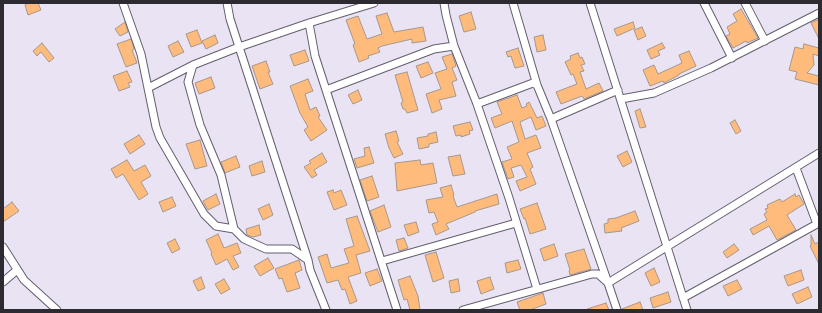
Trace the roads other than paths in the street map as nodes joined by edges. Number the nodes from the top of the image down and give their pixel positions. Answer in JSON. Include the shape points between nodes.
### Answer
{"nodes":[{"id":1,"x":124,"y":3,"type":"edge"},
{"id":2,"x":227,"y":3,"type":"edge"},
{"id":3,"x":374,"y":3,"type":"edge"},
{"id":4,"x":444,"y":3,"type":"edge"},
{"id":5,"x":513,"y":3,"type":"edge"},
{"id":6,"x":590,"y":3,"type":"edge"},
{"id":7,"x":704,"y":3,"type":"edge"},
{"id":8,"x":745,"y":3,"type":"edge"},
{"id":9,"x":819,"y":13,"type":"edge"},
{"id":10,"x":309,"y":23,"type":"junction"},
{"id":11,"x":765,"y":41,"type":"junction"},
{"id":12,"x":454,"y":46,"type":"junction"},
{"id":13,"x":239,"y":47,"type":"junction"},
{"id":14,"x":732,"y":58,"type":"junction"},
{"id":15,"x":193,"y":65,"type":"junction"},
{"id":16,"x":537,"y":84,"type":"junction"},
{"id":17,"x":148,"y":88,"type":"junction"},
{"id":18,"x":326,"y":90,"type":"junction"},
{"id":19,"x":618,"y":90,"type":"junction"},
{"id":20,"x":621,"y":99,"type":"junction"},
{"id":21,"x":476,"y":104,"type":"junction"},
{"id":22,"x":551,"y":119,"type":"junction"},
{"id":23,"x":819,"y":153,"type":"edge"},
{"id":24,"x":796,"y":168,"type":"junction"},
{"id":25,"x":516,"y":222,"type":"junction"},
{"id":26,"x":234,"y":228,"type":"junction"},
{"id":27,"x":3,"y":247,"type":"edge"},
{"id":28,"x":668,"y":247,"type":"junction"},
{"id":29,"x":308,"y":260,"type":"junction"},
{"id":30,"x":382,"y":261,"type":"junction"},
{"id":31,"x":16,"y":270,"type":"junction"},
{"id":32,"x":3,"y":282,"type":"edge"},
{"id":33,"x":608,"y":283,"type":"junction"},
{"id":34,"x":537,"y":289,"type":"junction"},
{"id":35,"x":683,"y":298,"type":"junction"},
{"id":36,"x":57,"y":310,"type":"edge"},
{"id":37,"x":326,"y":310,"type":"edge"},
{"id":38,"x":397,"y":310,"type":"edge"},
{"id":39,"x":463,"y":310,"type":"edge"},
{"id":40,"x":617,"y":310,"type":"edge"},
{"id":41,"x":687,"y":310,"type":"edge"}],
"edges":[{"from":1,"to":17,"type":"street","via":[[141,54]]},
{"from":2,"to":13,"type":"street"},
{"from":3,"to":10,"type":"street"},
{"from":4,"to":12,"type":"street"},
{"from":5,"to":16,"type":"street"},
{"from":6,"to":19,"type":"street"},
{"from":7,"to":14,"type":"street"},
{"from":8,"to":11,"type":"street"},
{"from":9,"to":11,"type":"street"},
{"from":10,"to":13,"type":"street"},
{"from":10,"to":18,"type":"street","via":[[315,56]]},
{"from":11,"to":14,"type":"street"},
{"from":12,"to":18,"type":"street","via":[[434,49]]},
{"from":12,"to":21,"type":"street"},
{"from":13,"to":15,"type":"street"},
{"from":13,"to":29,"type":"street"},
{"from":14,"to":20,"type":"street","via":[[654,93]]},
{"from":15,"to":17,"type":"street"},
{"from":15,"to":26,"type":"street","via":[[188,82],[200,125],[221,175]]},
{"from":16,"to":21,"type":"street","via":[[533,83]]},
{"from":16,"to":22,"type":"street"},
{"from":17,"to":26,"type":"street","via":[[160,138],[204,214],[216,226]]},
{"from":18,"to":30,"type":"street"},
{"from":19,"to":20,"type":"street"},
{"from":19,"to":22,"type":"street"},
{"from":20,"to":28,"type":"street"},
{"from":21,"to":25,"type":"street"},
{"from":22,"to":33,"type":"street"},
{"from":23,"to":24,"type":"street"},
{"from":24,"to":28,"type":"street"},
{"from":24,"to":35,"type":"street","via":[[817,224]]},
{"from":25,"to":30,"type":"street"},
{"from":25,"to":34,"type":"street"},
{"from":26,"to":29,"type":"street","via":[[244,239],[266,250],[292,249]]},
{"from":27,"to":31,"type":"street"},
{"from":28,"to":33,"type":"street"},
{"from":28,"to":35,"type":"street"},
{"from":29,"to":37,"type":"street"},
{"from":30,"to":38,"type":"street"},
{"from":31,"to":32,"type":"street"},
{"from":31,"to":36,"type":"street"},
{"from":33,"to":34,"type":"street","via":[[598,274],[592,274]]},
{"from":33,"to":40,"type":"street"},
{"from":34,"to":39,"type":"street"},
{"from":35,"to":41,"type":"street"}]}
